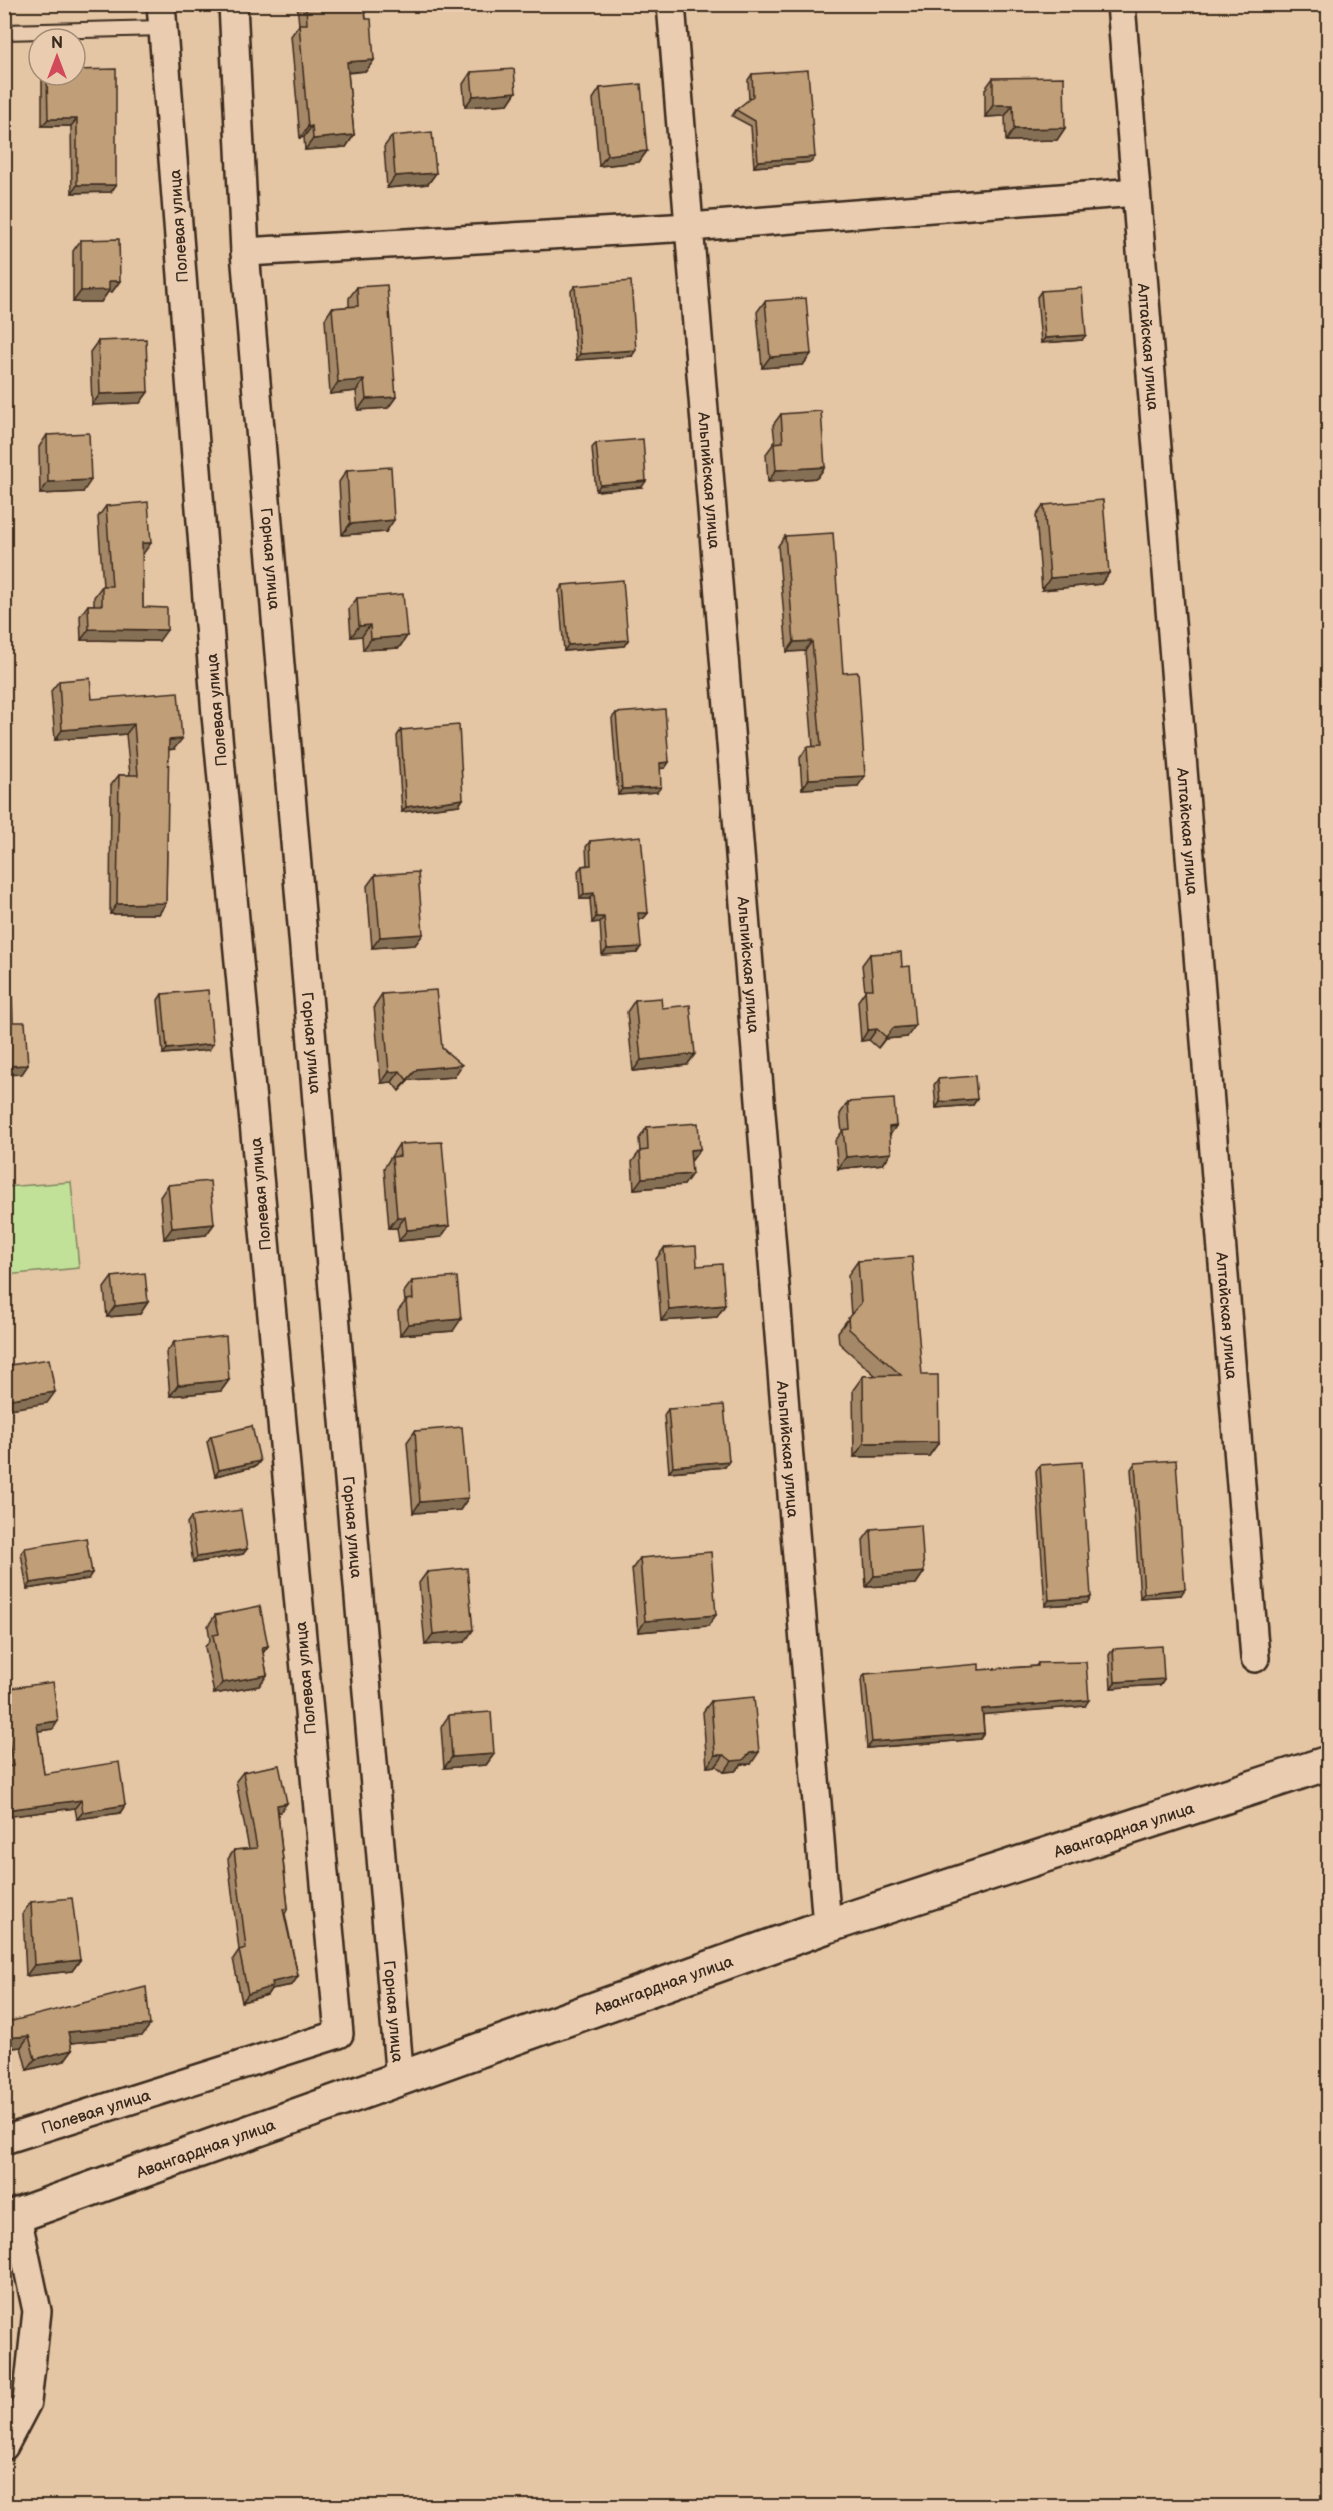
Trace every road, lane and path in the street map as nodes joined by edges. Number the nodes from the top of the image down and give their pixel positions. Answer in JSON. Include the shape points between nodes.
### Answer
{"nodes":[{"id":1,"x":233,"y":4,"type":"edge"},
{"id":2,"x":671,"y":4,"type":"edge"},
{"id":3,"x":1120,"y":4,"type":"edge"},
{"id":4,"x":162,"y":16,"type":"edge"},
{"id":5,"x":4,"y":32,"type":"edge"},
{"id":6,"x":1136,"y":192,"type":"junction"},
{"id":7,"x":690,"y":227,"type":"junction"},
{"id":8,"x":245,"y":252,"type":"junction"},
{"id":9,"x":1255,"y":1658,"type":"dead end"},
{"id":10,"x":1329,"y":1763,"type":"edge"},
{"id":11,"x":827,"y":1926,"type":"junction"},
{"id":12,"x":400,"y":2081,"type":"junction"},
{"id":13,"x":4,"y":2140,"type":"edge"},
{"id":14,"x":11,"y":2218,"type":"edge"},
{"id":15,"x":4,"y":2446,"type":"edge"}],
"edges":[{"from":1,"to":8,"type":"street","name":"Горная улица"},
{"from":2,"to":7,"type":"street","name":"Альпийская улица"},
{"from":3,"to":6,"type":"street","name":"Алтайская улица"},
{"from":4,"to":5,"type":"lane"},
{"from":4,"to":13,"type":"street","name":"Полевая улица","via":[[216,715],[339,2034]]},
{"from":6,"to":7,"type":"street"},
{"from":6,"to":9,"type":"street","name":"Алтайская улица"},
{"from":7,"to":8,"type":"street"},
{"from":7,"to":11,"type":"street","name":"Альпийская улица"},
{"from":8,"to":12,"type":"street","name":"Горная улица"},
{"from":10,"to":11,"type":"main road","name":"Авангардная улица"},
{"from":11,"to":12,"type":"main road","name":"Авангардная улица"},
{"from":12,"to":14,"type":"main road","name":"Авангардная улица"},
{"from":14,"to":15,"type":"street","via":[[38,2311],[27,2403]]}]}
